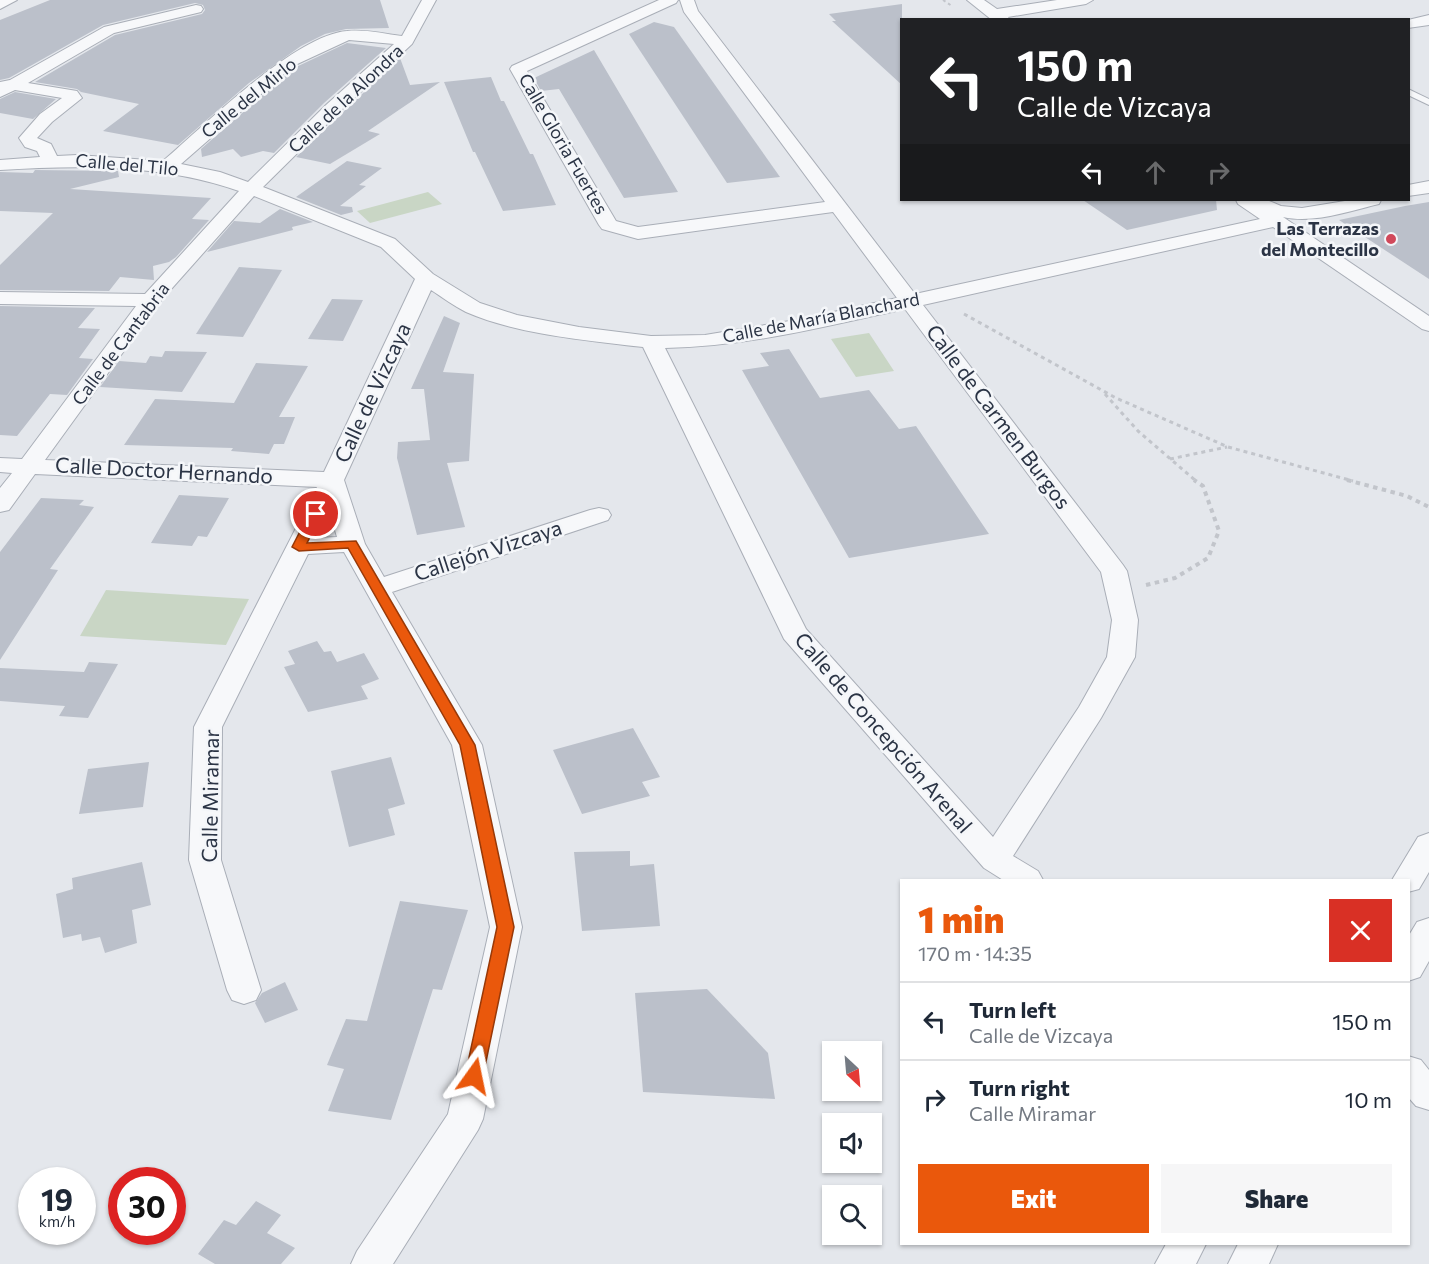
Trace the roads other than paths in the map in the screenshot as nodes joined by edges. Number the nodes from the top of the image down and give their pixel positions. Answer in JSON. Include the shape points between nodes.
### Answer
{"nodes":[{"id":1,"x":10,"y":0,"type":"edge"},
{"id":2,"x":429,"y":0,"type":"edge"},
{"id":3,"x":671,"y":0,"type":"edge"},
{"id":4,"x":687,"y":0,"type":"edge"},
{"id":5,"x":1086,"y":0,"type":"edge"},
{"id":6,"x":967,"y":3,"type":"edge"},
{"id":7,"x":0,"y":5,"type":"edge"},
{"id":8,"x":196,"y":9,"type":"dead end"},
{"id":9,"x":993,"y":18,"type":"edge"},
{"id":10,"x":1429,"y":20,"type":"edge"},
{"id":11,"x":1410,"y":24,"type":"edge"},
{"id":12,"x":407,"y":41,"type":"junction"},
{"id":13,"x":4,"y":86,"type":"edge"},
{"id":14,"x":1410,"y":92,"type":"edge"},
{"id":15,"x":1429,"y":102,"type":"edge"},
{"id":16,"x":51,"y":161,"type":"junction"},
{"id":17,"x":0,"y":165,"type":"edge"},
{"id":18,"x":167,"y":167,"type":"junction"},
{"id":19,"x":1429,"y":187,"type":"edge"},
{"id":20,"x":251,"y":189,"type":"junction"},
{"id":21,"x":1410,"y":191,"type":"edge"},
{"id":22,"x":1247,"y":201,"type":"edge"},
{"id":23,"x":1259,"y":201,"type":"edge"},
{"id":24,"x":1271,"y":201,"type":"edge"},
{"id":25,"x":1367,"y":201,"type":"edge"},
{"id":26,"x":839,"y":206,"type":"junction"},
{"id":27,"x":1284,"y":217,"type":"junction"},
{"id":28,"x":426,"y":278,"type":"junction"},
{"id":29,"x":0,"y":298,"type":"edge"},
{"id":30,"x":151,"y":300,"type":"junction"},
{"id":31,"x":915,"y":307,"type":"junction"},
{"id":32,"x":1429,"y":308,"type":"edge"},
{"id":33,"x":1429,"y":325,"type":"edge"},
{"id":34,"x":651,"y":342,"type":"junction"},
{"id":35,"x":0,"y":465,"type":"edge"},
{"id":36,"x":31,"y":465,"type":"junction"},
{"id":37,"x":332,"y":480,"type":"junction"},
{"id":38,"x":0,"y":505,"type":"edge"},
{"id":39,"x":599,"y":515,"type":"dead end"},
{"id":40,"x":352,"y":544,"type":"junction"},
{"id":41,"x":299,"y":547,"type":"junction"},
{"id":42,"x":377,"y":588,"type":"junction"},
{"id":43,"x":1429,"y":844,"type":"edge"},
{"id":44,"x":995,"y":860,"type":"junction"},
{"id":45,"x":1025,"y":879,"type":"edge"},
{"id":46,"x":1409,"y":879,"type":"edge"},
{"id":47,"x":1429,"y":931,"type":"edge"},
{"id":48,"x":1410,"y":964,"type":"edge"},
{"id":49,"x":244,"y":990,"type":"dead end"},
{"id":50,"x":1410,"y":1073,"type":"edge"},
{"id":51,"x":1429,"y":1095,"type":"edge"},
{"id":52,"x":1186,"y":1245,"type":"edge"},
{"id":53,"x":1258,"y":1245,"type":"edge"},
{"id":54,"x":371,"y":1264,"type":"edge"},
{"id":55,"x":1175,"y":1264,"type":"edge"},
{"id":56,"x":1248,"y":1264,"type":"edge"}],
"edges":[{"from":1,"to":7,"type":"street"},
{"from":2,"to":12,"type":"street","name":"Calle de la Alondra"},
{"from":3,"to":26,"type":"street","name":"Calle Gloria Fuertes","via":[[519,69],[609,225],[638,233]]},
{"from":4,"to":26,"type":"street","name":"Calle de Carmen Burgos","via":[[691,12]]},
{"from":5,"to":9,"type":"street"},
{"from":6,"to":9,"type":"street"},
{"from":8,"to":13,"type":"street","via":[[109,30]]},
{"from":10,"to":11,"type":"street"},
{"from":12,"to":18,"type":"street","name":"Calle del Mirlo","via":[[349,34],[287,63]]},
{"from":12,"to":20,"type":"street","name":"Calle de la Alondra"},
{"from":13,"to":16,"type":"street","via":[[74,98],[46,118],[28,138],[45,148]]},
{"from":14,"to":15,"type":"lane"},
{"from":16,"to":17,"type":"street","name":"Calle del Tilo"},
{"from":16,"to":18,"type":"street","name":"Calle del Tilo"},
{"from":18,"to":20,"type":"street","name":"Calle del Tilo","via":[[214,176]]},
{"from":19,"to":21,"type":"street"},
{"from":20,"to":28,"type":"street","name":"Calle de María Blanchard","via":[[388,243]]},
{"from":20,"to":30,"type":"street","name":"Calle de Cantabria"},
{"from":22,"to":27,"type":"street"},
{"from":23,"to":27,"type":"street","name":"Calle de María Blanchard"},
{"from":24,"to":27,"type":"street"},
{"from":25,"to":27,"type":"street","name":"Calle de María Blanchard"},
{"from":26,"to":31,"type":"street","name":"Calle de Carmen Burgos"},
{"from":27,"to":31,"type":"street","name":"Calle de María Blanchard"},
{"from":27,"to":32,"type":"street"},
{"from":27,"to":33,"type":"street"},
{"from":28,"to":34,"type":"street","name":"Calle de María Blanchard","via":[[473,307],[513,320]]},
{"from":28,"to":37,"type":"street","name":"Calle de Vizcaya"},
{"from":29,"to":30,"type":"street"},
{"from":30,"to":36,"type":"street","name":"Calle de Cantabria"},
{"from":31,"to":34,"type":"street","name":"Calle de María Blanchard","via":[[705,341]]},
{"from":31,"to":44,"type":"street","name":"Calle de Carmen Burgos","via":[[1114,571],[1125,620],[1121,657]]},
{"from":34,"to":44,"type":"street","name":"Calle de Concepción Arenal","via":[[794,633]]},
{"from":35,"to":36,"type":"street","name":"Calle Doctor Hernando"},
{"from":36,"to":37,"type":"street","name":"Calle Doctor Hernando"},
{"from":36,"to":38,"type":"street","name":"Calle de Cantabria"},
{"from":37,"to":40,"type":"street","name":"Calle de Vizcaya"},
{"from":37,"to":41,"type":"street","name":"Calle Miramar"},
{"from":39,"to":42,"type":"street","name":"Callejón Vizcaya"},
{"from":40,"to":41,"type":"street"},
{"from":40,"to":42,"type":"street","name":"Calle de Vizcaya"},
{"from":41,"to":49,"type":"street","name":"Calle Miramar","via":[[208,727],[205,860]]},
{"from":42,"to":54,"type":"street","name":"Calle de Vizcaya","via":[[467,745],[506,927],[465,1119]]},
{"from":43,"to":46,"type":"street"},
{"from":44,"to":45,"type":"street","name":"Calle de Concepción Arenal"},
{"from":47,"to":48,"type":"street"},
{"from":50,"to":51,"type":"street"},
{"from":52,"to":55,"type":"street"},
{"from":53,"to":56,"type":"street"}]}
